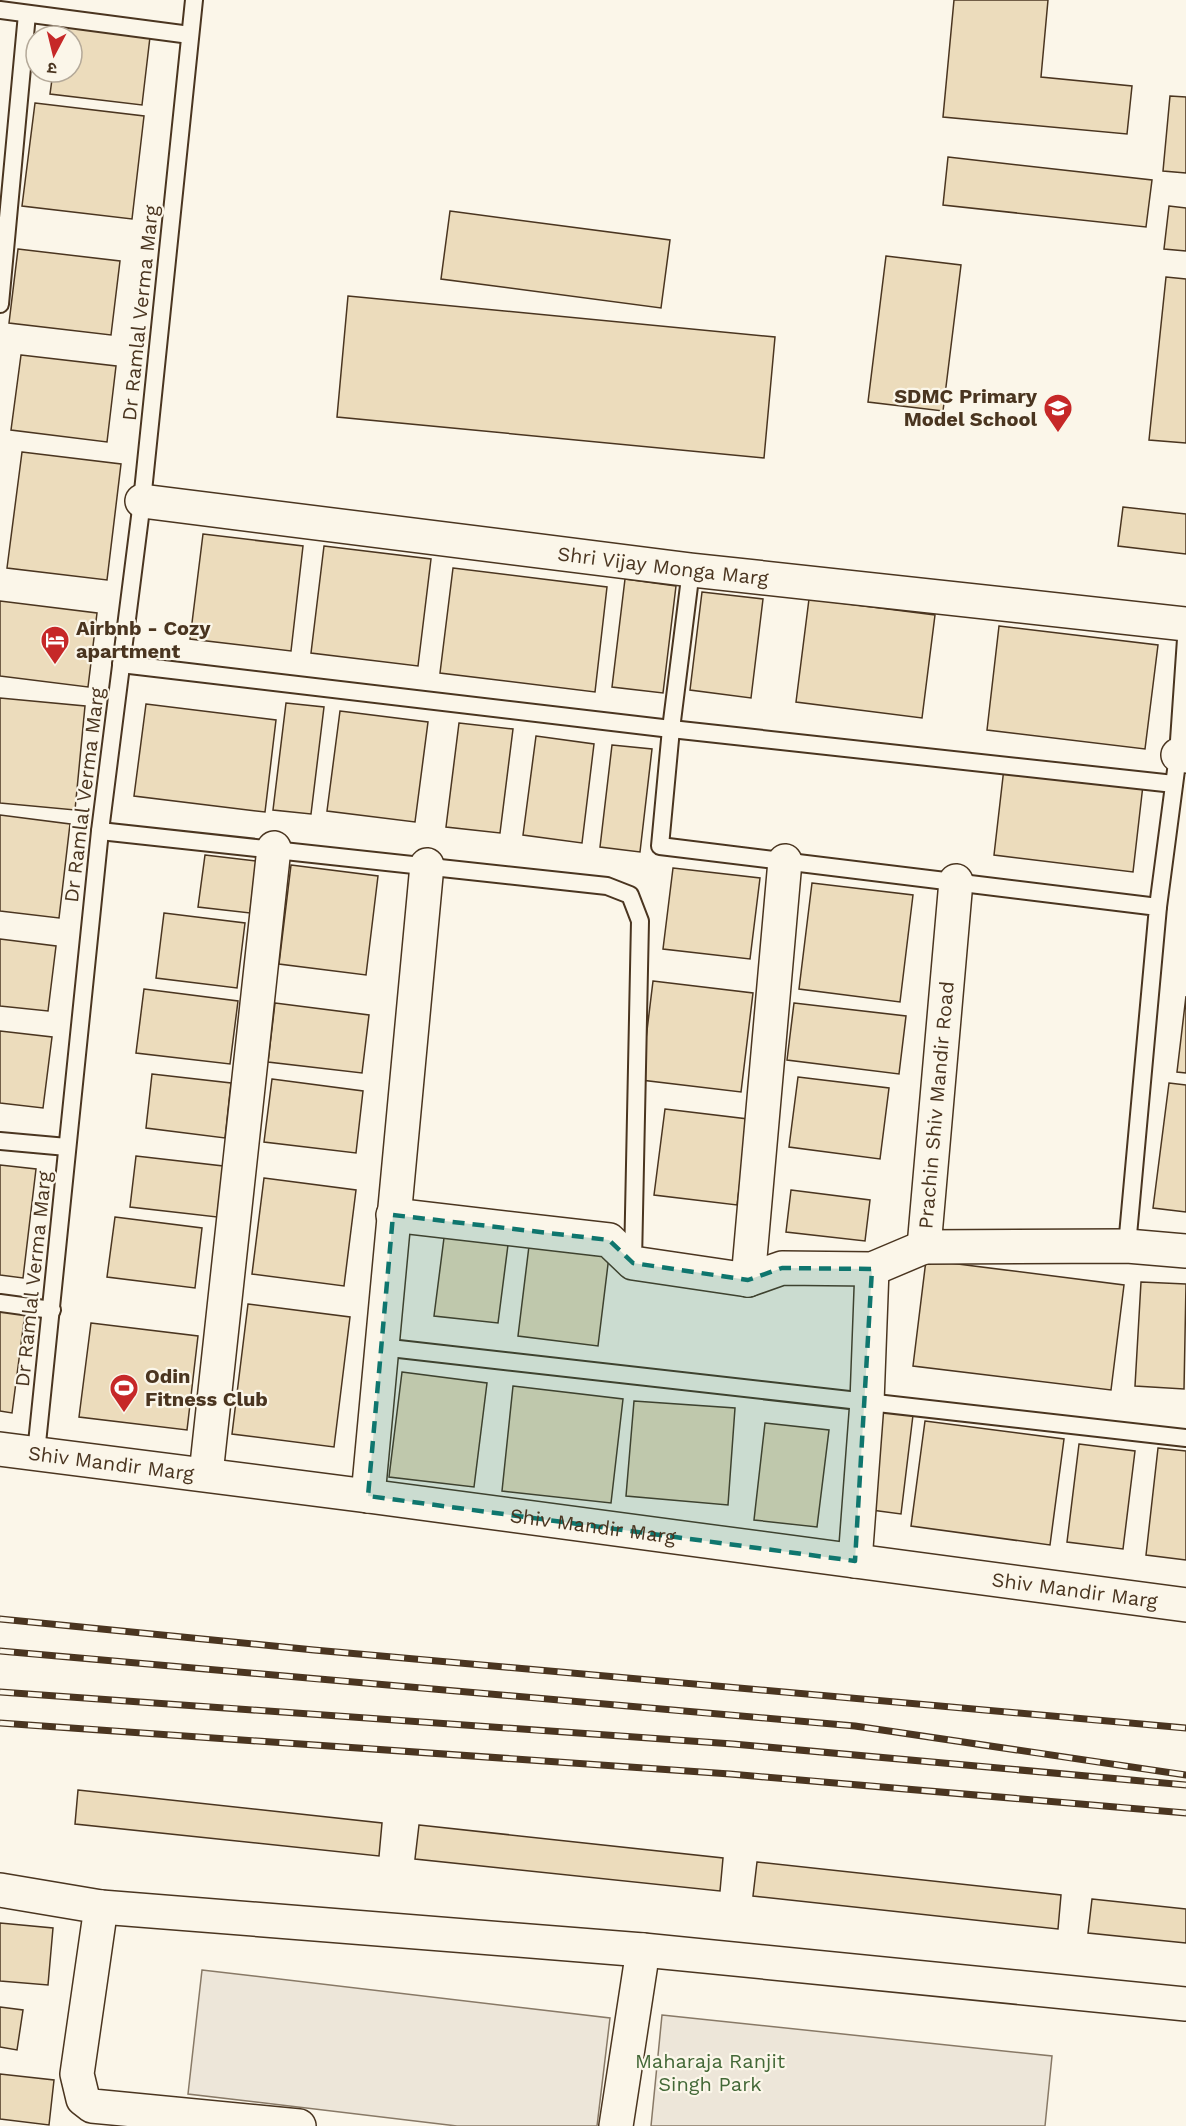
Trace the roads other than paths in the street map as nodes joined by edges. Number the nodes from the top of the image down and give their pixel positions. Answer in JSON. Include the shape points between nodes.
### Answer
{"nodes":[{"id":1,"x":194,"y":0,"type":"edge"},
{"id":2,"x":0,"y":10,"type":"edge"},
{"id":3,"x":27,"y":14,"type":"junction"},
{"id":4,"x":190,"y":35,"type":"junction"},
{"id":5,"x":0,"y":304,"type":"edge"},
{"id":6,"x":142,"y":501,"type":"junction"},
{"id":7,"x":691,"y":570,"type":"junction"},
{"id":8,"x":1186,"y":624,"type":"edge"},
{"id":9,"x":1186,"y":639,"type":"edge"},
{"id":10,"x":121,"y":664,"type":"junction"},
{"id":11,"x":671,"y":729,"type":"junction"},
{"id":12,"x":1179,"y":765,"type":"edge"},
{"id":13,"x":99,"y":831,"type":"junction"},
{"id":14,"x":274,"y":848,"type":"junction"},
{"id":15,"x":785,"y":861,"type":"junction"},
{"id":16,"x":427,"y":865,"type":"junction"},
{"id":17,"x":956,"y":881,"type":"junction"},
{"id":18,"x":1158,"y":907,"type":"junction"},
{"id":19,"x":0,"y":1140,"type":"edge"},
{"id":20,"x":68,"y":1147,"type":"junction"},
{"id":21,"x":393,"y":1215,"type":"junction"},
{"id":22,"x":1127,"y":1246,"type":"junction"},
{"id":23,"x":924,"y":1247,"type":"junction"},
{"id":24,"x":1186,"y":1251,"type":"edge"},
{"id":25,"x":633,"y":1263,"type":"junction"},
{"id":26,"x":872,"y":1269,"type":"junction"},
{"id":27,"x":748,"y":1280,"type":"junction"},
{"id":28,"x":0,"y":1304,"type":"edge"},
{"id":29,"x":52,"y":1310,"type":"junction"},
{"id":30,"x":381,"y":1347,"type":"junction"},
{"id":31,"x":867,"y":1402,"type":"junction"},
{"id":32,"x":1186,"y":1438,"type":"edge"},
{"id":33,"x":0,"y":1449,"type":"edge"},
{"id":34,"x":36,"y":1453,"type":"junction"},
{"id":35,"x":206,"y":1474,"type":"junction"},
{"id":36,"x":368,"y":1496,"type":"junction"},
{"id":37,"x":855,"y":1561,"type":"junction"},
{"id":38,"x":1186,"y":1605,"type":"edge"},
{"id":39,"x":0,"y":1890,"type":"edge"},
{"id":40,"x":101,"y":1907,"type":"junction"},
{"id":41,"x":643,"y":1950,"type":"junction"},
{"id":42,"x":1186,"y":2004,"type":"edge"},
{"id":43,"x":299,"y":2126,"type":"edge"},
{"id":44,"x":616,"y":2126,"type":"edge"}],
"edges":[{"from":1,"to":4,"type":"lane","name":"Dr Ramlal Verma Marg"},
{"from":2,"to":3,"type":"lane"},
{"from":3,"to":4,"type":"lane"},
{"from":3,"to":5,"type":"lane"},
{"from":4,"to":6,"type":"lane","name":"Dr Ramlal Verma Marg"},
{"from":6,"to":7,"type":"street","name":"Shri Vijay Monga Marg"},
{"from":6,"to":10,"type":"lane","name":"Dr Ramlal Verma Marg"},
{"from":7,"to":8,"type":"street","name":"Shri Vijay Monga Marg"},
{"from":7,"to":11,"type":"lane"},
{"from":9,"to":12,"type":"lane"},
{"from":10,"to":11,"type":"lane"},
{"from":10,"to":13,"type":"lane","name":"Dr Ramlal Verma Marg"},
{"from":11,"to":12,"type":"lane"},
{"from":11,"to":15,"type":"lane","via":[[660,846]]},
{"from":12,"to":18,"type":"lane"},
{"from":13,"to":14,"type":"lane"},
{"from":13,"to":20,"type":"lane","name":"Dr Ramlal Verma Marg"},
{"from":14,"to":16,"type":"lane"},
{"from":14,"to":35,"type":"street"},
{"from":15,"to":17,"type":"lane"},
{"from":15,"to":27,"type":"street"},
{"from":16,"to":21,"type":"street"},
{"from":16,"to":25,"type":"lane","via":[[607,885],[630,895],[640,921]]},
{"from":17,"to":18,"type":"lane"},
{"from":17,"to":23,"type":"street","name":"Prachin Shiv Mandir Road"},
{"from":18,"to":22,"type":"lane"},
{"from":19,"to":20,"type":"lane"},
{"from":20,"to":29,"type":"lane","name":"Dr Ramlal Verma Marg"},
{"from":21,"to":25,"type":"street","via":[[609,1240]]},
{"from":21,"to":30,"type":"street"},
{"from":22,"to":23,"type":"street","name":"Prachin Shiv Mandir Road"},
{"from":22,"to":24,"type":"street","name":"Prachin Shiv Mandir Road"},
{"from":23,"to":26,"type":"street"},
{"from":25,"to":27,"type":"street"},
{"from":26,"to":27,"type":"street","via":[[782,1268]]},
{"from":26,"to":31,"type":"street"},
{"from":28,"to":29,"type":"lane"},
{"from":29,"to":34,"type":"lane","name":"Dr Ramlal Verma Marg"},
{"from":30,"to":31,"type":"lane"},
{"from":30,"to":36,"type":"street"},
{"from":31,"to":32,"type":"lane"},
{"from":31,"to":37,"type":"street"},
{"from":33,"to":34,"type":"street","name":"Shiv Mandir Marg"},
{"from":34,"to":35,"type":"street","name":"Shiv Mandir Marg"},
{"from":35,"to":36,"type":"street","name":"Shiv Mandir Marg"},
{"from":36,"to":37,"type":"street","name":"Shiv Mandir Marg"},
{"from":37,"to":38,"type":"street","name":"Shiv Mandir Marg"},
{"from":39,"to":40,"type":"street"},
{"from":40,"to":41,"type":"street"},
{"from":40,"to":43,"type":"street","via":[[77,2074],[83,2099],[92,2106]]},
{"from":41,"to":42,"type":"street"},
{"from":41,"to":44,"type":"street"}]}
